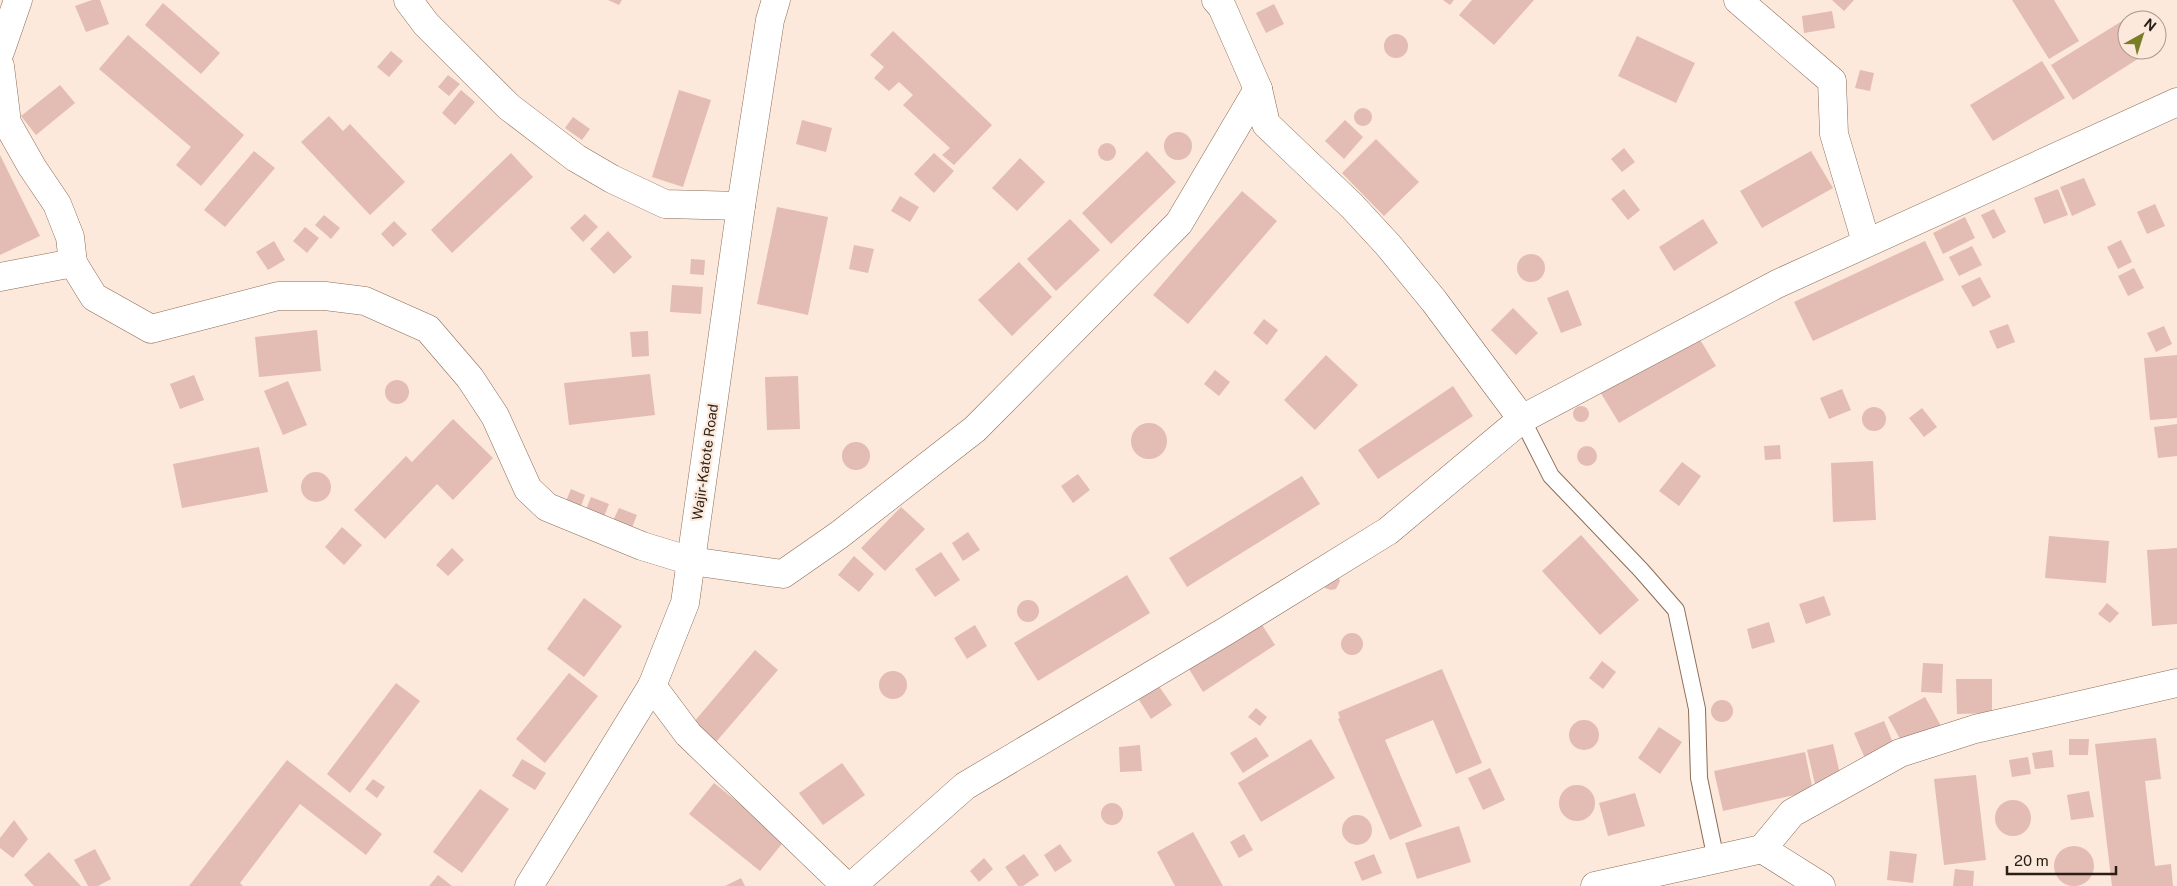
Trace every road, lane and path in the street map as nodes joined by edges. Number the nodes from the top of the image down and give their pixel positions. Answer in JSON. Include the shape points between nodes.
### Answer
{"nodes":[{"id":1,"x":18,"y":0,"type":"edge"},
{"id":2,"x":408,"y":0,"type":"edge"},
{"id":3,"x":776,"y":0,"type":"edge"},
{"id":4,"x":1738,"y":0,"type":"edge"},
{"id":5,"x":1222,"y":2,"type":"edge"},
{"id":6,"x":0,"y":52,"type":"edge"},
{"id":7,"x":0,"y":66,"type":"edge"},
{"id":8,"x":1258,"y":89,"type":"junction"},
{"id":9,"x":2177,"y":102,"type":"edge"},
{"id":10,"x":741,"y":206,"type":"junction"},
{"id":11,"x":1866,"y":242,"type":"junction"},
{"id":12,"x":73,"y":262,"type":"junction"},
{"id":13,"x":0,"y":277,"type":"edge"},
{"id":14,"x":1522,"y":420,"type":"junction"},
{"id":15,"x":691,"y":561,"type":"junction"},
{"id":16,"x":2177,"y":683,"type":"edge"},
{"id":17,"x":652,"y":686,"type":"junction"},
{"id":18,"x":1762,"y":850,"type":"junction"},
{"id":19,"x":1716,"y":860,"type":"junction"},
{"id":20,"x":529,"y":886,"type":"edge"},
{"id":21,"x":846,"y":886,"type":"edge"},
{"id":22,"x":852,"y":886,"type":"edge"},
{"id":23,"x":1595,"y":886,"type":"edge"},
{"id":24,"x":1820,"y":886,"type":"edge"}],
"edges":[{"from":1,"to":6,"type":"street"},
{"from":2,"to":10,"type":"street","via":[[426,24],[509,107],[576,158],[665,204]]},
{"from":3,"to":10,"type":"street","name":"Wajir-Katote Road","via":[[770,20]]},
{"from":4,"to":11,"type":"street","via":[[1832,81],[1834,134]]},
{"from":5,"to":8,"type":"street"},
{"from":7,"to":12,"type":"street","via":[[7,123],[57,204],[70,237]]},
{"from":8,"to":14,"type":"street","via":[[1266,124],[1388,245]]},
{"from":8,"to":15,"type":"street","via":[[1179,223],[974,429],[839,535],[783,574]]},
{"from":9,"to":11,"type":"street"},
{"from":10,"to":15,"type":"street","name":"Wajir-Katote Road"},
{"from":11,"to":14,"type":"street","via":[[1777,284]]},
{"from":12,"to":13,"type":"street"},
{"from":12,"to":15,"type":"street","via":[[94,297],[151,329],[278,296],[326,296],[365,301],[428,329],[470,378],[495,416],[528,489],[547,507],[642,546]]},
{"from":14,"to":19,"type":"lane","via":[[1551,476],[1676,610],[1697,709],[1700,778]]},
{"from":14,"to":22,"type":"street","via":[[1388,531],[966,786]]},
{"from":15,"to":17,"type":"street","name":"Wajir-Katote Road","via":[[686,603]]},
{"from":16,"to":18,"type":"street","via":[[1975,729],[1900,753],[1792,813]]},
{"from":17,"to":20,"type":"street","name":"Wajir-Katote Road"},
{"from":17,"to":21,"type":"street","via":[[688,734]]},
{"from":18,"to":19,"type":"street"},
{"from":18,"to":24,"type":"street"},
{"from":19,"to":23,"type":"street"}]}
